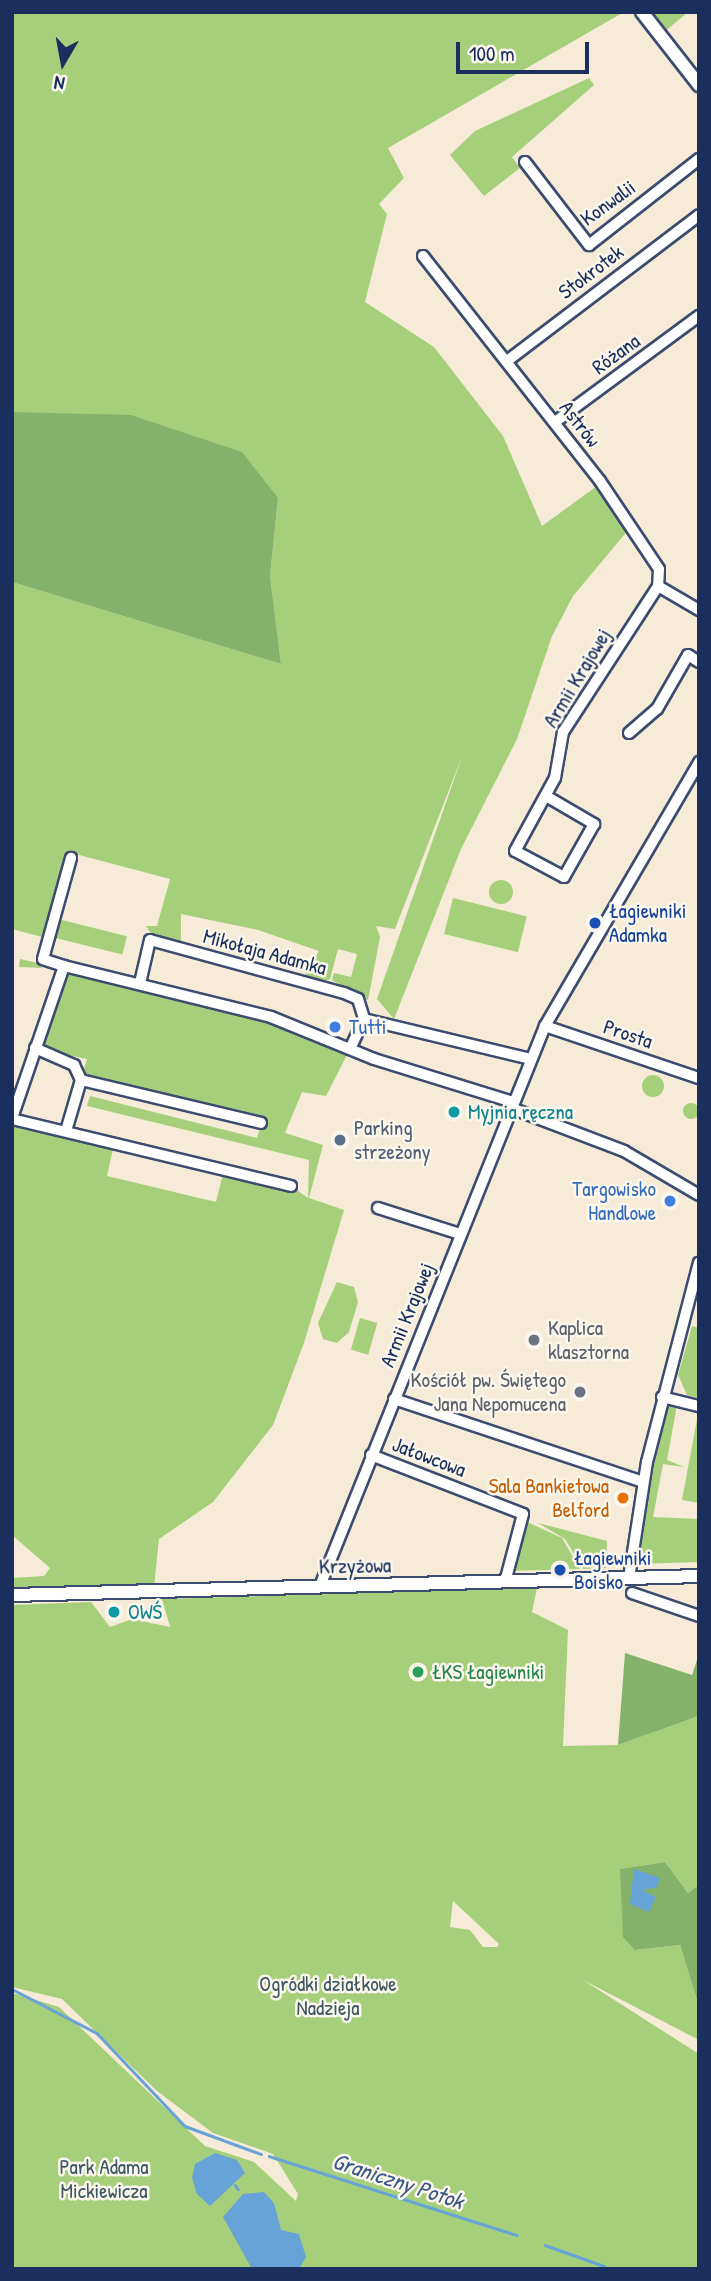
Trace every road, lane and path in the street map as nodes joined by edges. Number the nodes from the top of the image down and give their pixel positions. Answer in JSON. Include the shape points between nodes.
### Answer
{"nodes":[{"id":1,"x":642,"y":12,"type":"edge"},
{"id":2,"x":699,"y":85,"type":"edge"},
{"id":3,"x":699,"y":159,"type":"edge"},
{"id":4,"x":525,"y":162,"type":"dead end"},
{"id":5,"x":699,"y":215,"type":"edge"},
{"id":6,"x":423,"y":256,"type":"dead end"},
{"id":7,"x":699,"y":316,"type":"edge"},
{"id":8,"x":507,"y":361,"type":"junction"},
{"id":9,"x":555,"y":422,"type":"junction"},
{"id":10,"x":657,"y":586,"type":"junction"},
{"id":11,"x":699,"y":610,"type":"edge"},
{"id":12,"x":699,"y":662,"type":"edge"},
{"id":13,"x":629,"y":733,"type":"dead end"},
{"id":14,"x":699,"y":762,"type":"edge"},
{"id":15,"x":546,"y":796,"type":"junction"},
{"id":16,"x":71,"y":858,"type":"dead end"},
{"id":17,"x":64,"y":966,"type":"junction"},
{"id":18,"x":140,"y":983,"type":"junction"},
{"id":19,"x":364,"y":1019,"type":"junction"},
{"id":20,"x":545,"y":1026,"type":"junction"},
{"id":21,"x":35,"y":1048,"type":"junction"},
{"id":22,"x":350,"y":1049,"type":"junction"},
{"id":23,"x":531,"y":1059,"type":"junction"},
{"id":24,"x":699,"y":1078,"type":"edge"},
{"id":25,"x":81,"y":1080,"type":"junction"},
{"id":26,"x":512,"y":1105,"type":"junction"},
{"id":27,"x":12,"y":1118,"type":"edge"},
{"id":28,"x":261,"y":1123,"type":"dead end"},
{"id":29,"x":65,"y":1132,"type":"junction"},
{"id":30,"x":290,"y":1186,"type":"dead end"},
{"id":31,"x":699,"y":1195,"type":"edge"},
{"id":32,"x":378,"y":1208,"type":"dead end"},
{"id":33,"x":460,"y":1234,"type":"junction"},
{"id":34,"x":699,"y":1263,"type":"edge"},
{"id":35,"x":662,"y":1397,"type":"junction"},
{"id":36,"x":394,"y":1399,"type":"junction"},
{"id":37,"x":699,"y":1406,"type":"edge"},
{"id":38,"x":372,"y":1455,"type":"junction"},
{"id":39,"x":643,"y":1482,"type":"junction"},
{"id":40,"x":699,"y":1576,"type":"edge"},
{"id":41,"x":629,"y":1578,"type":"junction"},
{"id":42,"x":505,"y":1581,"type":"junction"},
{"id":43,"x":320,"y":1586,"type":"junction"},
{"id":44,"x":632,"y":1592,"type":"dead end"},
{"id":45,"x":12,"y":1595,"type":"edge"},
{"id":46,"x":699,"y":1616,"type":"edge"}],
"edges":[{"from":1,"to":2,"type":"street"},
{"from":3,"to":4,"type":"street","name":"Konwalii","via":[[589,244]]},
{"from":5,"to":8,"type":"street","name":"Stokrotek"},
{"from":6,"to":8,"type":"street","name":"Astrów"},
{"from":7,"to":9,"type":"street","name":"Różana"},
{"from":8,"to":9,"type":"street","name":"Astrów"},
{"from":9,"to":10,"type":"street","name":"Astrów","via":[[659,569]]},
{"from":10,"to":11,"type":"street"},
{"from":10,"to":15,"type":"street","name":"Armii Krajowej","via":[[563,732]]},
{"from":12,"to":13,"type":"street","via":[[688,655],[657,709]]},
{"from":14,"to":20,"type":"street","name":"Armii Krajowej"},
{"from":15,"to":15,"type":"street","name":"Armii Krajowej","via":[[515,851],[564,877],[593,824]]},
{"from":16,"to":17,"type":"street","via":[[43,960]]},
{"from":17,"to":18,"type":"street"},
{"from":17,"to":21,"type":"street"},
{"from":18,"to":19,"type":"street","name":"Mikołaja Adamka","via":[[150,940],[344,993],[358,999]]},
{"from":18,"to":22,"type":"street","via":[[271,1017]]},
{"from":19,"to":22,"type":"street"},
{"from":19,"to":23,"type":"street"},
{"from":20,"to":23,"type":"street","name":"Armii Krajowej"},
{"from":20,"to":24,"type":"street","name":"Prosta"},
{"from":21,"to":25,"type":"street","via":[[74,1065]]},
{"from":21,"to":27,"type":"street"},
{"from":22,"to":26,"type":"street"},
{"from":23,"to":26,"type":"street","name":"Armii Krajowej"},
{"from":25,"to":28,"type":"street"},
{"from":25,"to":29,"type":"street"},
{"from":26,"to":31,"type":"street","via":[[624,1151]]},
{"from":26,"to":33,"type":"street","name":"Armii Krajowej"},
{"from":27,"to":29,"type":"street"},
{"from":29,"to":30,"type":"street"},
{"from":32,"to":33,"type":"street"},
{"from":33,"to":36,"type":"street","name":"Armii Krajowej"},
{"from":34,"to":35,"type":"street"},
{"from":35,"to":37,"type":"street"},
{"from":35,"to":39,"type":"street"},
{"from":36,"to":38,"type":"street","name":"Armii Krajowej"},
{"from":36,"to":39,"type":"street"},
{"from":38,"to":42,"type":"street","name":"Jałowcowa","via":[[523,1514]]},
{"from":38,"to":43,"type":"street","name":"Armii Krajowej"},
{"from":39,"to":41,"type":"street"},
{"from":40,"to":41,"type":"street","name":"Krzyżowa"},
{"from":41,"to":42,"type":"street","name":"Krzyżowa"},
{"from":42,"to":43,"type":"street","name":"Krzyżowa"},
{"from":43,"to":45,"type":"street","name":"Krzyżowa"},
{"from":44,"to":46,"type":"street"}]}
